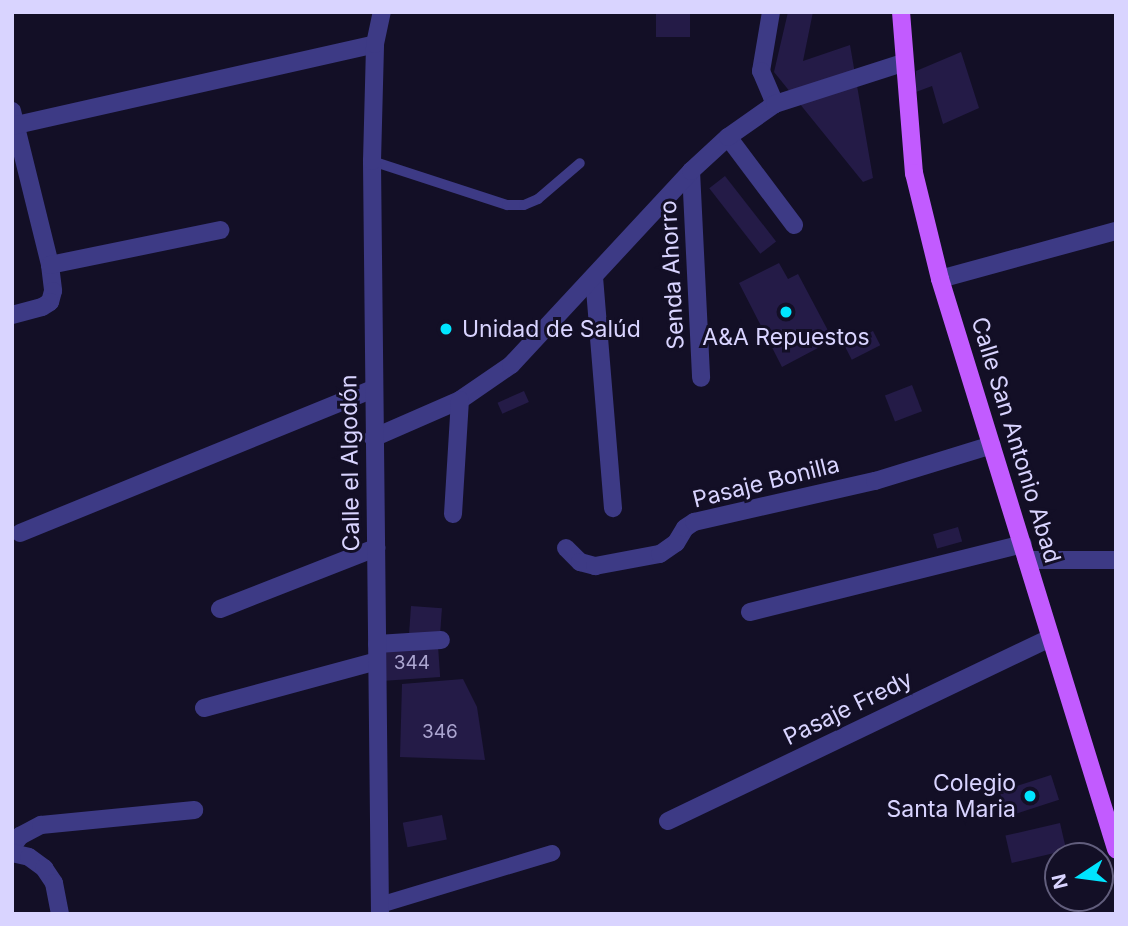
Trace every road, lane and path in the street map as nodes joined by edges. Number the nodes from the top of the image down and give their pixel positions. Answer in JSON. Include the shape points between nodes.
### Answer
{"nodes":[{"id":1,"x":382,"y":12,"type":"edge"},
{"id":2,"x":771,"y":12,"type":"edge"},
{"id":3,"x":895,"y":12,"type":"edge"},
{"id":4,"x":901,"y":12,"type":"edge"},
{"id":5,"x":901,"y":39,"type":"junction"},
{"id":6,"x":375,"y":44,"type":"junction"},
{"id":7,"x":903,"y":63,"type":"junction"},
{"id":8,"x":775,"y":103,"type":"junction"},
{"id":9,"x":13,"y":121,"type":"edge"},
{"id":10,"x":728,"y":138,"type":"junction"},
{"id":11,"x":372,"y":161,"type":"junction"},
{"id":12,"x":580,"y":163,"type":"dead end"},
{"id":13,"x":691,"y":171,"type":"junction"},
{"id":14,"x":794,"y":225,"type":"dead end"},
{"id":15,"x":220,"y":230,"type":"dead end"},
{"id":16,"x":1116,"y":231,"type":"edge"},
{"id":17,"x":50,"y":265,"type":"junction"},
{"id":18,"x":594,"y":277,"type":"junction"},
{"id":19,"x":940,"y":279,"type":"junction"},
{"id":20,"x":12,"y":315,"type":"edge"},
{"id":21,"x":701,"y":378,"type":"dead end"},
{"id":22,"x":373,"y":389,"type":"junction"},
{"id":23,"x":460,"y":400,"type":"junction"},
{"id":24,"x":373,"y":438,"type":"junction"},
{"id":25,"x":992,"y":445,"type":"junction"},
{"id":26,"x":613,"y":508,"type":"dead end"},
{"id":27,"x":453,"y":514,"type":"dead end"},
{"id":28,"x":20,"y":533,"type":"dead end"},
{"id":29,"x":376,"y":548,"type":"junction"},
{"id":30,"x":566,"y":548,"type":"dead end"},
{"id":31,"x":1025,"y":552,"type":"junction"},
{"id":32,"x":1116,"y":560,"type":"edge"},
{"id":33,"x":220,"y":609,"type":"dead end"},
{"id":34,"x":750,"y":612,"type":"dead end"},
{"id":35,"x":1050,"y":638,"type":"junction"},
{"id":36,"x":441,"y":640,"type":"dead end"},
{"id":37,"x":377,"y":653,"type":"junction"},
{"id":38,"x":204,"y":708,"type":"dead end"},
{"id":39,"x":194,"y":810,"type":"dead end"},
{"id":40,"x":667,"y":821,"type":"dead end"},
{"id":41,"x":12,"y":847,"type":"edge"},
{"id":42,"x":1116,"y":849,"type":"edge"},
{"id":43,"x":12,"y":853,"type":"edge"},
{"id":44,"x":552,"y":853,"type":"dead end"},
{"id":45,"x":380,"y":909,"type":"edge"},
{"id":46,"x":60,"y":914,"type":"edge"}],
"edges":[{"from":1,"to":6,"type":"street","name":"Calle el Algodón"},
{"from":2,"to":8,"type":"street","via":[[761,71]]},
{"from":3,"to":5,"type":"main road","name":"Calle San Antonio Abad"},
{"from":4,"to":5,"type":"main road","name":"Calle San Antonio Abad"},
{"from":5,"to":7,"type":"main road","name":"Calle San Antonio Abad"},
{"from":6,"to":9,"type":"street"},
{"from":6,"to":11,"type":"street","name":"Calle el Algodón"},
{"from":7,"to":8,"type":"street"},
{"from":7,"to":19,"type":"main road","name":"Calle San Antonio Abad","via":[[914,173]]},
{"from":8,"to":10,"type":"street"},
{"from":9,"to":17,"type":"street"},
{"from":10,"to":13,"type":"street"},
{"from":10,"to":14,"type":"street"},
{"from":11,"to":12,"type":"lane","via":[[507,205],[538,199]]},
{"from":11,"to":22,"type":"street","name":"Calle el Algodón"},
{"from":13,"to":18,"type":"street"},
{"from":13,"to":21,"type":"street","name":"Senda Ahorro"},
{"from":15,"to":17,"type":"street"},
{"from":16,"to":19,"type":"street"},
{"from":17,"to":20,"type":"street","via":[[50,302]]},
{"from":18,"to":23,"type":"street","via":[[512,365]]},
{"from":18,"to":26,"type":"street"},
{"from":19,"to":25,"type":"main road","name":"Calle San Antonio Abad"},
{"from":22,"to":24,"type":"street","name":"Calle el Algodón"},
{"from":22,"to":28,"type":"street"},
{"from":23,"to":24,"type":"street"},
{"from":23,"to":27,"type":"street"},
{"from":24,"to":29,"type":"street","name":"Calle el Algodón"},
{"from":25,"to":30,"type":"street","name":"Pasaje Bonilla","via":[[875,481],[694,522],[670,550],[660,554],[595,566],[580,562]]},
{"from":25,"to":31,"type":"main road","name":"Calle San Antonio Abad"},
{"from":29,"to":33,"type":"street"},
{"from":29,"to":37,"type":"street","name":"Calle el Algodón"},
{"from":31,"to":32,"type":"street"},
{"from":31,"to":34,"type":"street"},
{"from":31,"to":35,"type":"main road","name":"Calle San Antonio Abad"},
{"from":35,"to":40,"type":"street","name":"Pasaje Fredy"},
{"from":35,"to":42,"type":"main road","name":"Calle San Antonio Abad"},
{"from":36,"to":37,"type":"street"},
{"from":37,"to":38,"type":"street"},
{"from":37,"to":45,"type":"street","name":"Calle el Algodón"},
{"from":39,"to":41,"type":"street","via":[[41,825],[20,836]]},
{"from":43,"to":46,"type":"street","via":[[29,857],[44,868],[54,883]]},
{"from":44,"to":45,"type":"street"}]}
